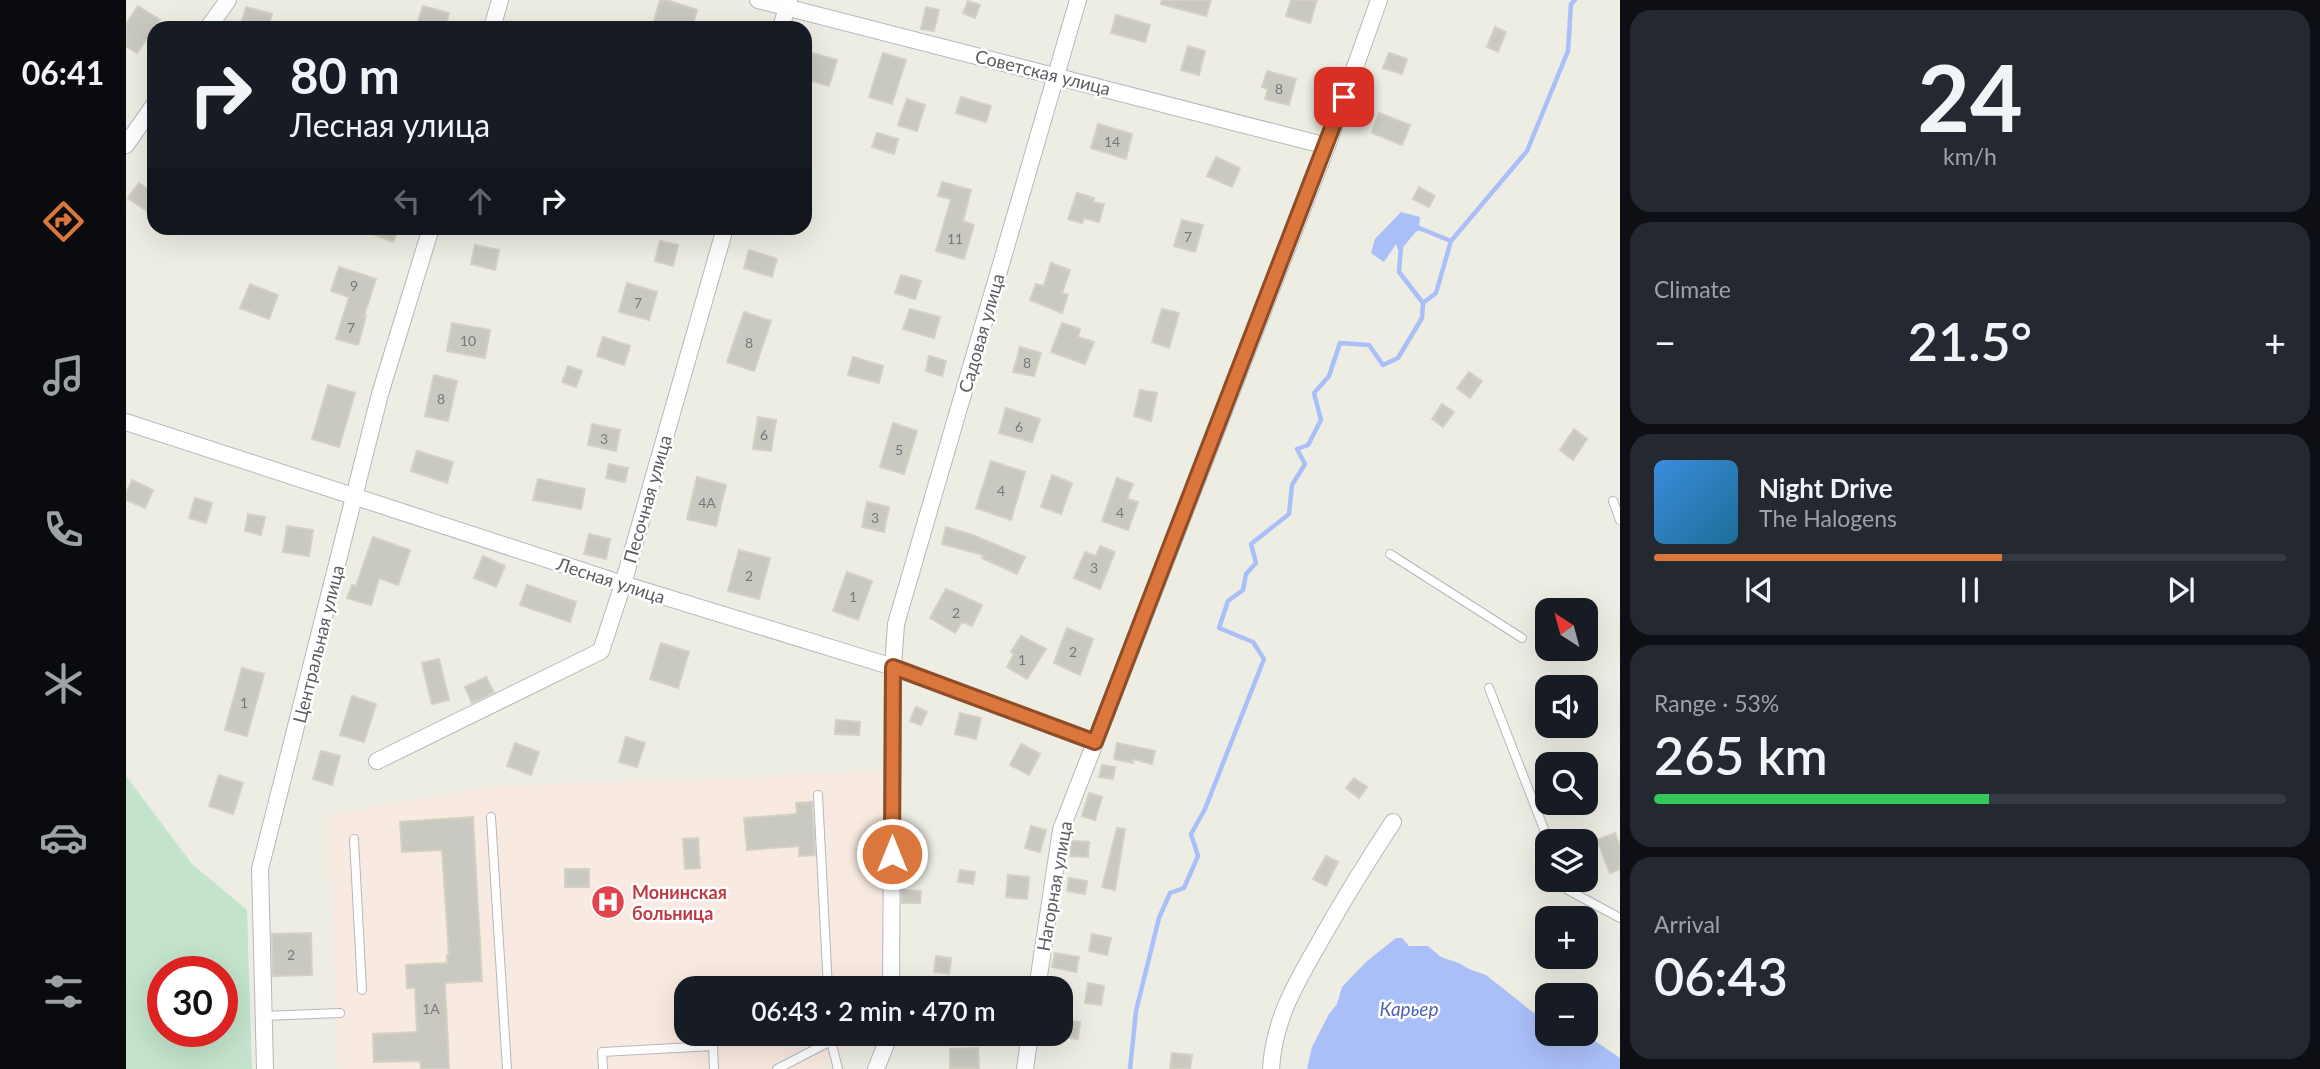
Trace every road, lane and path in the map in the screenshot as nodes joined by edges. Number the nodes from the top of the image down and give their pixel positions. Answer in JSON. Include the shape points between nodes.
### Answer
{"nodes":[{"id":1,"x":228,"y":0,"type":"edge"},
{"id":2,"x":500,"y":0,"type":"edge"},
{"id":3,"x":758,"y":0,"type":"edge"},
{"id":4,"x":1077,"y":0,"type":"edge"},
{"id":5,"x":1379,"y":0,"type":"edge"},
{"id":6,"x":788,"y":4,"type":"edge"},
{"id":7,"x":213,"y":21,"type":"edge"},
{"id":8,"x":494,"y":21,"type":"edge"},
{"id":9,"x":783,"y":21,"type":"edge"},
{"id":10,"x":1056,"y":75,"type":"junction"},
{"id":11,"x":147,"y":115,"type":"edge"},
{"id":12,"x":126,"y":145,"type":"edge"},
{"id":13,"x":1327,"y":146,"type":"junction"},
{"id":14,"x":429,"y":235,"type":"edge"},
{"id":15,"x":722,"y":235,"type":"edge"},
{"id":16,"x":126,"y":422,"type":"edge"},
{"id":17,"x":355,"y":498,"type":"junction"},
{"id":18,"x":1613,"y":501,"type":"dead end"},
{"id":19,"x":1620,"y":520,"type":"edge"},
{"id":20,"x":1390,"y":554,"type":"dead end"},
{"id":21,"x":623,"y":584,"type":"junction"},
{"id":22,"x":1521,"y":638,"type":"dead end"},
{"id":23,"x":893,"y":667,"type":"junction"},
{"id":24,"x":1489,"y":688,"type":"dead end"},
{"id":25,"x":1095,"y":742,"type":"junction"},
{"id":26,"x":377,"y":761,"type":"dead end"},
{"id":27,"x":818,"y":795,"type":"dead end"},
{"id":28,"x":491,"y":817,"type":"dead end"},
{"id":29,"x":1393,"y":822,"type":"dead end"},
{"id":30,"x":1544,"y":829,"type":"edge"},
{"id":31,"x":354,"y":839,"type":"dead end"},
{"id":32,"x":1572,"y":892,"type":"edge"},
{"id":33,"x":1620,"y":918,"type":"edge"},
{"id":34,"x":827,"y":976,"type":"edge"},
{"id":35,"x":891,"y":976,"type":"edge"},
{"id":36,"x":1039,"y":976,"type":"edge"},
{"id":37,"x":362,"y":990,"type":"dead end"},
{"id":38,"x":340,"y":1013,"type":"dead end"},
{"id":39,"x":264,"y":1016,"type":"junction"},
{"id":40,"x":816,"y":1046,"type":"edge"},
{"id":41,"x":832,"y":1046,"type":"edge"},
{"id":42,"x":886,"y":1046,"type":"edge"},
{"id":43,"x":1028,"y":1046,"type":"edge"},
{"id":44,"x":265,"y":1069,"type":"edge"},
{"id":45,"x":507,"y":1069,"type":"edge"},
{"id":46,"x":603,"y":1069,"type":"edge"},
{"id":47,"x":714,"y":1069,"type":"edge"},
{"id":48,"x":777,"y":1069,"type":"edge"},
{"id":49,"x":838,"y":1069,"type":"edge"},
{"id":50,"x":876,"y":1069,"type":"edge"},
{"id":51,"x":1025,"y":1069,"type":"edge"},
{"id":52,"x":1271,"y":1069,"type":"edge"}],
"edges":[{"from":1,"to":7,"type":"street"},
{"from":2,"to":8,"type":"street"},
{"from":3,"to":6,"type":"street","name":"Советская улица"},
{"from":4,"to":10,"type":"street","name":"Садовая улица"},
{"from":5,"to":13,"type":"street","name":"Нагорная улица"},
{"from":6,"to":9,"type":"street"},
{"from":6,"to":10,"type":"street","name":"Советская улица"},
{"from":10,"to":13,"type":"street","name":"Советская улица"},
{"from":10,"to":23,"type":"street","name":"Садовая улица","via":[[896,624]]},
{"from":11,"to":12,"type":"street"},
{"from":13,"to":25,"type":"street","name":"Нагорная улица"},
{"from":14,"to":17,"type":"street","name":"Центральная улица","via":[[380,394]]},
{"from":15,"to":21,"type":"street","name":"Песочная улица"},
{"from":16,"to":17,"type":"street","name":"Лесная улица"},
{"from":17,"to":21,"type":"street","name":"Лесная улица"},
{"from":17,"to":39,"type":"street","name":"Центральная улица","via":[[260,869]]},
{"from":18,"to":19,"type":"lane"},
{"from":20,"to":22,"type":"lane"},
{"from":21,"to":23,"type":"street","name":"Лесная улица"},
{"from":21,"to":26,"type":"street","name":"Песочная улица","via":[[601,651]]},
{"from":23,"to":25,"type":"street","name":"Лесная улица"},
{"from":23,"to":35,"type":"street","name":"Садовая улица"},
{"from":24,"to":30,"type":"lane"},
{"from":25,"to":36,"type":"street","name":"Нагорная улица","via":[[1061,830]]},
{"from":27,"to":34,"type":"lane"},
{"from":28,"to":45,"type":"lane"},
{"from":29,"to":52,"type":"street","via":[[1287,1001]]},
{"from":31,"to":37,"type":"lane"},
{"from":32,"to":33,"type":"lane"},
{"from":38,"to":39,"type":"lane"},
{"from":39,"to":44,"type":"street","name":"Центральная улица"},
{"from":40,"to":48,"type":"lane"},
{"from":41,"to":49,"type":"lane"},
{"from":42,"to":50,"type":"street"},
{"from":43,"to":51,"type":"street"},
{"from":46,"to":47,"type":"lane","via":[[602,1052],[713,1046]]}]}
